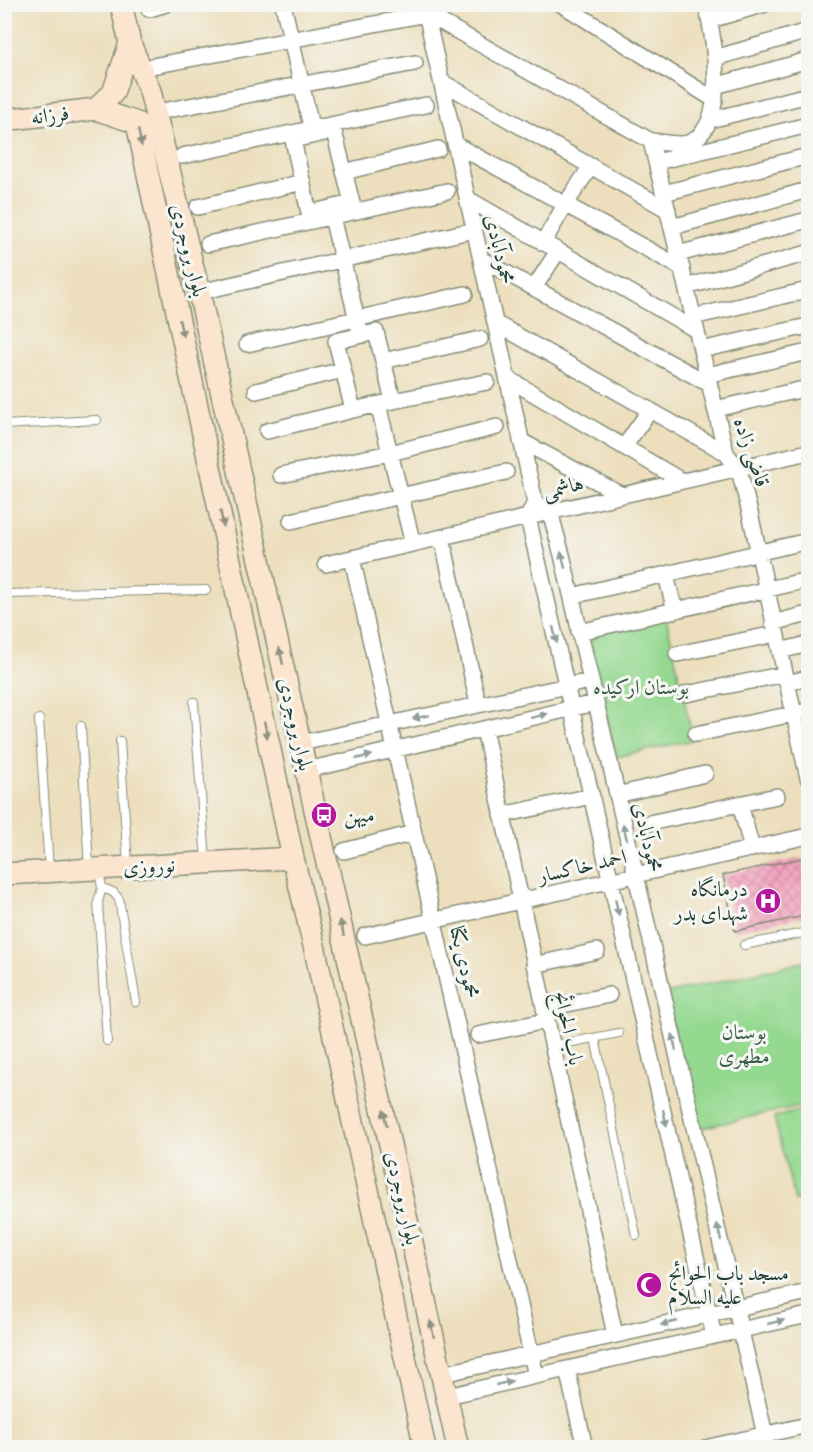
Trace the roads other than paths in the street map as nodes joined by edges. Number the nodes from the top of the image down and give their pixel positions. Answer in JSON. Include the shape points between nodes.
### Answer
{"nodes":[{"id":1,"x":121,"y":4,"type":"edge"},
{"id":2,"x":166,"y":4,"type":"edge"},
{"id":3,"x":283,"y":4,"type":"edge"},
{"id":4,"x":561,"y":4,"type":"edge"},
{"id":5,"x":765,"y":4,"type":"edge"},
{"id":6,"x":149,"y":9,"type":"dead end"},
{"id":7,"x":426,"y":9,"type":"edge"},
{"id":8,"x":708,"y":12,"type":"edge"},
{"id":9,"x":808,"y":31,"type":"edge"},
{"id":10,"x":291,"y":40,"type":"junction"},
{"id":11,"x":130,"y":43,"type":"junction"},
{"id":12,"x":715,"y":58,"type":"junction"},
{"id":13,"x":808,"y":60,"type":"edge"},
{"id":14,"x":415,"y":63,"type":"dead end"},
{"id":15,"x":152,"y":66,"type":"dead end"},
{"id":16,"x":441,"y":82,"type":"junction"},
{"id":17,"x":302,"y":85,"type":"junction"},
{"id":18,"x":715,"y":93,"type":"junction"},
{"id":19,"x":808,"y":95,"type":"edge"},
{"id":20,"x":426,"y":105,"type":"dead end"},
{"id":21,"x":96,"y":109,"type":"junction"},
{"id":22,"x":168,"y":110,"type":"dead end"},
{"id":23,"x":4,"y":120,"type":"edge"},
{"id":24,"x":710,"y":120,"type":"junction"},
{"id":25,"x":808,"y":125,"type":"edge"},
{"id":26,"x":312,"y":132,"type":"junction"},
{"id":27,"x":651,"y":141,"type":"junction"},
{"id":28,"x":456,"y":145,"type":"junction"},
{"id":29,"x":438,"y":149,"type":"dead end"},
{"id":30,"x":182,"y":156,"type":"dead end"},
{"id":31,"x":808,"y":156,"type":"edge"},
{"id":32,"x":657,"y":162,"type":"junction"},
{"id":33,"x":591,"y":166,"type":"junction"},
{"id":34,"x":344,"y":172,"type":"junction"},
{"id":35,"x":303,"y":182,"type":"junction"},
{"id":36,"x":808,"y":190,"type":"edge"},
{"id":37,"x":447,"y":191,"type":"dead end"},
{"id":38,"x":664,"y":193,"type":"junction"},
{"id":39,"x":468,"y":199,"type":"junction"},
{"id":40,"x":565,"y":205,"type":"junction"},
{"id":41,"x":198,"y":207,"type":"dead end"},
{"id":42,"x":668,"y":210,"type":"junction"},
{"id":43,"x":331,"y":213,"type":"junction"},
{"id":44,"x":808,"y":220,"type":"edge"},
{"id":45,"x":672,"y":227,"type":"junction"},
{"id":46,"x":474,"y":230,"type":"junction"},
{"id":47,"x":543,"y":243,"type":"junction"},
{"id":48,"x":208,"y":244,"type":"dead end"},
{"id":49,"x":558,"y":251,"type":"junction"},
{"id":50,"x":808,"y":253,"type":"edge"},
{"id":51,"x":342,"y":259,"type":"junction"},
{"id":52,"x":481,"y":259,"type":"junction"},
{"id":53,"x":680,"y":261,"type":"junction"},
{"id":54,"x":686,"y":287,"type":"junction"},
{"id":55,"x":534,"y":288,"type":"junction"},
{"id":56,"x":808,"y":290,"type":"edge"},
{"id":57,"x":199,"y":292,"type":"junction"},
{"id":58,"x":465,"y":294,"type":"dead end"},
{"id":59,"x":357,"y":319,"type":"junction"},
{"id":60,"x":495,"y":323,"type":"junction"},
{"id":61,"x":695,"y":323,"type":"junction"},
{"id":62,"x":808,"y":326,"type":"edge"},
{"id":63,"x":360,"y":336,"type":"junction"},
{"id":64,"x":480,"y":339,"type":"dead end"},
{"id":65,"x":247,"y":344,"type":"dead end"},
{"id":66,"x":701,"y":350,"type":"junction"},
{"id":67,"x":808,"y":352,"type":"edge"},
{"id":68,"x":383,"y":361,"type":"junction"},
{"id":69,"x":343,"y":370,"type":"junction"},
{"id":70,"x":507,"y":378,"type":"junction"},
{"id":71,"x":708,"y":380,"type":"junction"},
{"id":72,"x":487,"y":382,"type":"dead end"},
{"id":73,"x":808,"y":388,"type":"edge"},
{"id":74,"x":256,"y":391,"type":"dead end"},
{"id":75,"x":385,"y":403,"type":"junction"},
{"id":76,"x":715,"y":409,"type":"junction"},
{"id":77,"x":353,"y":410,"type":"junction"},
{"id":78,"x":650,"y":410,"type":"junction"},
{"id":79,"x":97,"y":420,"type":"dead end"},
{"id":80,"x":4,"y":425,"type":"edge"},
{"id":81,"x":497,"y":427,"type":"dead end"},
{"id":82,"x":267,"y":431,"type":"dead end"},
{"id":83,"x":521,"y":441,"type":"junction"},
{"id":84,"x":624,"y":447,"type":"junction"},
{"id":85,"x":808,"y":452,"type":"edge"},
{"id":86,"x":390,"y":453,"type":"junction"},
{"id":87,"x":726,"y":453,"type":"junction"},
{"id":88,"x":739,"y":470,"type":"junction"},
{"id":89,"x":506,"y":472,"type":"dead end"},
{"id":90,"x":281,"y":475,"type":"dead end"},
{"id":91,"x":682,"y":481,"type":"junction"},
{"id":92,"x":622,"y":495,"type":"junction"},
{"id":93,"x":401,"y":497,"type":"junction"},
{"id":94,"x":535,"y":502,"type":"junction"},
{"id":95,"x":550,"y":512,"type":"junction"},
{"id":96,"x":528,"y":517,"type":"junction"},
{"id":97,"x":291,"y":521,"type":"dead end"},
{"id":98,"x":442,"y":537,"type":"junction"},
{"id":99,"x":808,"y":541,"type":"edge"},
{"id":100,"x":413,"y":544,"type":"junction"},
{"id":101,"x":758,"y":552,"type":"junction"},
{"id":102,"x":352,"y":558,"type":"junction"},
{"id":103,"x":327,"y":564,"type":"dead end"},
{"id":104,"x":666,"y":575,"type":"junction"},
{"id":105,"x":808,"y":580,"type":"edge"},
{"id":106,"x":207,"y":590,"type":"dead end"},
{"id":107,"x":766,"y":591,"type":"junction"},
{"id":108,"x":4,"y":594,"type":"edge"},
{"id":109,"x":572,"y":596,"type":"junction"},
{"id":110,"x":675,"y":611,"type":"junction"},
{"id":111,"x":808,"y":614,"type":"edge"},
{"id":112,"x":775,"y":628,"type":"junction"},
{"id":113,"x":579,"y":632,"type":"junction"},
{"id":114,"x":808,"y":644,"type":"edge"},
{"id":115,"x":780,"y":651,"type":"junction"},
{"id":116,"x":677,"y":654,"type":"dead end"},
{"id":117,"x":786,"y":678,"type":"junction"},
{"id":118,"x":808,"y":678,"type":"edge"},
{"id":119,"x":590,"y":681,"type":"junction"},
{"id":120,"x":566,"y":686,"type":"junction"},
{"id":121,"x":686,"y":694,"type":"dead end"},
{"id":122,"x":194,"y":702,"type":"dead end"},
{"id":123,"x":595,"y":703,"type":"junction"},
{"id":124,"x":478,"y":704,"type":"junction"},
{"id":125,"x":572,"y":708,"type":"junction"},
{"id":126,"x":801,"y":713,"type":"edge"},
{"id":127,"x":39,"y":719,"type":"dead end"},
{"id":128,"x":390,"y":724,"type":"junction"},
{"id":129,"x":81,"y":726,"type":"dead end"},
{"id":130,"x":484,"y":729,"type":"junction"},
{"id":131,"x":696,"y":734,"type":"dead end"},
{"id":132,"x":120,"y":741,"type":"dead end"},
{"id":133,"x":301,"y":743,"type":"junction"},
{"id":134,"x":395,"y":750,"type":"junction"},
{"id":135,"x":307,"y":770,"type":"junction"},
{"id":136,"x":705,"y":774,"type":"dead end"},
{"id":137,"x":808,"y":778,"type":"edge"},
{"id":138,"x":617,"y":795,"type":"junction"},
{"id":139,"x":592,"y":796,"type":"junction"},
{"id":140,"x":777,"y":796,"type":"dead end"},
{"id":141,"x":740,"y":804,"type":"junction"},
{"id":142,"x":502,"y":814,"type":"junction"},
{"id":143,"x":649,"y":823,"type":"dead end"},
{"id":144,"x":414,"y":833,"type":"junction"},
{"id":145,"x":808,"y":836,"type":"edge"},
{"id":146,"x":752,"y":849,"type":"junction"},
{"id":147,"x":344,"y":851,"type":"dead end"},
{"id":148,"x":293,"y":858,"type":"junction"},
{"id":149,"x":206,"y":863,"type":"junction"},
{"id":150,"x":128,"y":867,"type":"junction"},
{"id":151,"x":49,"y":872,"type":"junction"},
{"id":152,"x":4,"y":874,"type":"edge"},
{"id":153,"x":97,"y":875,"type":"junction"},
{"id":154,"x":635,"y":875,"type":"junction"},
{"id":155,"x":611,"y":881,"type":"junction"},
{"id":156,"x":521,"y":901,"type":"junction"},
{"id":157,"x":434,"y":921,"type":"junction"},
{"id":158,"x":808,"y":932,"type":"edge"},
{"id":159,"x":365,"y":936,"type":"dead end"},
{"id":160,"x":744,"y":945,"type":"dead end"},
{"id":161,"x":597,"y":951,"type":"dead end"},
{"id":162,"x":534,"y":965,"type":"junction"},
{"id":163,"x":609,"y":995,"type":"dead end"},
{"id":164,"x":136,"y":1002,"type":"dead end"},
{"id":165,"x":545,"y":1015,"type":"junction"},
{"id":166,"x":620,"y":1033,"type":"dead end"},
{"id":167,"x":478,"y":1035,"type":"dead end"},
{"id":168,"x":595,"y":1038,"type":"junction"},
{"id":169,"x":107,"y":1041,"type":"dead end"},
{"id":170,"x":552,"y":1046,"type":"junction"},
{"id":171,"x":636,"y":1235,"type":"dead end"},
{"id":172,"x":808,"y":1292,"type":"edge"},
{"id":173,"x":737,"y":1308,"type":"junction"},
{"id":174,"x":710,"y":1314,"type":"junction"},
{"id":175,"x":808,"y":1315,"type":"edge"},
{"id":176,"x":742,"y":1330,"type":"junction"},
{"id":177,"x":615,"y":1335,"type":"junction"},
{"id":178,"x":714,"y":1336,"type":"junction"},
{"id":179,"x":531,"y":1354,"type":"junction"},
{"id":180,"x":567,"y":1369,"type":"junction"},
{"id":181,"x":442,"y":1374,"type":"junction"},
{"id":182,"x":536,"y":1376,"type":"junction"},
{"id":183,"x":447,"y":1396,"type":"junction"},
{"id":184,"x":808,"y":1425,"type":"edge"},
{"id":185,"x":767,"y":1441,"type":"edge"},
{"id":186,"x":425,"y":1448,"type":"edge"},
{"id":187,"x":458,"y":1448,"type":"edge"},
{"id":188,"x":585,"y":1448,"type":"edge"},
{"id":189,"x":705,"y":1448,"type":"edge"}],
"edges":[{"from":1,"to":11,"type":"main road","name":"بلوار بروجردی"},
{"from":2,"to":6,"type":"street"},
{"from":3,"to":10,"type":"street"},
{"from":4,"to":18,"type":"street"},
{"from":5,"to":8,"type":"street"},
{"from":7,"to":10,"type":"street"},
{"from":7,"to":16,"type":"street","name":"محمودآبادی"},
{"from":7,"to":27,"type":"street"},
{"from":8,"to":12,"type":"street"},
{"from":9,"to":12,"type":"street"},
{"from":10,"to":15,"type":"street"},
{"from":10,"to":17,"type":"street"},
{"from":11,"to":21,"type":"main road","via":[[113,93]]},
{"from":11,"to":57,"type":"main road","name":"بلوار بروجردی","via":[[150,91]]},
{"from":12,"to":18,"type":"street"},
{"from":13,"to":18,"type":"street"},
{"from":14,"to":17,"type":"street"},
{"from":16,"to":28,"type":"street","name":"محمودآبادی"},
{"from":16,"to":33,"type":"street"},
{"from":17,"to":22,"type":"street"},
{"from":17,"to":26,"type":"street"},
{"from":18,"to":24,"type":"street"},
{"from":19,"to":24,"type":"street"},
{"from":20,"to":26,"type":"street"},
{"from":21,"to":23,"type":"main road","name":"فرزانه"},
{"from":21,"to":148,"type":"main road","name":"بلوار بروجردی","one_way":true,"via":[[137,123]]},
{"from":24,"to":27,"type":"street","via":[[698,138],[685,144]]},
{"from":25,"to":32,"type":"street"},
{"from":26,"to":30,"type":"street"},
{"from":26,"to":34,"type":"street","via":[[334,131]]},
{"from":26,"to":35,"type":"street","via":[[293,140]]},
{"from":27,"to":32,"type":"street","name":"قاضی زاده"},
{"from":28,"to":39,"type":"street","name":"محمودآبادی"},
{"from":28,"to":40,"type":"street"},
{"from":29,"to":34,"type":"street"},
{"from":31,"to":38,"type":"street"},
{"from":32,"to":38,"type":"street","name":"قاضی زاده"},
{"from":33,"to":40,"type":"street"},
{"from":33,"to":42,"type":"street"},
{"from":34,"to":43,"type":"street","via":[[352,203]]},
{"from":35,"to":41,"type":"street"},
{"from":35,"to":43,"type":"street","via":[[309,213]]},
{"from":36,"to":45,"type":"street"},
{"from":37,"to":43,"type":"street"},
{"from":38,"to":42,"type":"street","name":"قاضی زاده"},
{"from":39,"to":46,"type":"street","name":"محمودآبادی"},
{"from":39,"to":47,"type":"street"},
{"from":40,"to":47,"type":"street"},
{"from":40,"to":53,"type":"street"},
{"from":42,"to":45,"type":"street","name":"قاضی زاده"},
{"from":43,"to":48,"type":"street"},
{"from":43,"to":51,"type":"street"},
{"from":44,"to":53,"type":"street"},
{"from":45,"to":53,"type":"street","name":"قاضی زاده"},
{"from":46,"to":51,"type":"street"},
{"from":46,"to":52,"type":"street","name":"محمودآبادی"},
{"from":47,"to":49,"type":"street"},
{"from":49,"to":55,"type":"street"},
{"from":49,"to":61,"type":"street"},
{"from":50,"to":54,"type":"street"},
{"from":51,"to":57,"type":"street"},
{"from":51,"to":59,"type":"street"},
{"from":52,"to":55,"type":"street"},
{"from":52,"to":60,"type":"street","name":"محمودآبادی"},
{"from":53,"to":54,"type":"street","name":"قاضی زاده"},
{"from":54,"to":61,"type":"street","name":"قاضی زاده"},
{"from":55,"to":71,"type":"street"},
{"from":56,"to":61,"type":"street"},
{"from":133,"to":57,"type":"main road","name":"بلوار بروجردی","one_way":true},
{"from":58,"to":59,"type":"street"},
{"from":59,"to":63,"type":"street"},
{"from":59,"to":65,"type":"street"},
{"from":60,"to":70,"type":"street","name":"محمودآبادی"},
{"from":60,"to":78,"type":"street"},
{"from":61,"to":66,"type":"street","name":"قاضی زاده"},
{"from":62,"to":66,"type":"street"},
{"from":63,"to":68,"type":"street","via":[[376,332]]},
{"from":63,"to":69,"type":"street","via":[[336,341]]},
{"from":64,"to":68,"type":"street"},
{"from":66,"to":71,"type":"street","name":"قاضی زاده"},
{"from":67,"to":71,"type":"street"},
{"from":68,"to":75,"type":"street"},
{"from":69,"to":74,"type":"street"},
{"from":69,"to":77,"type":"street"},
{"from":70,"to":83,"type":"street","name":"محمودآبادی"},
{"from":70,"to":84,"type":"street"},
{"from":71,"to":76,"type":"street","name":"قاضی زاده"},
{"from":72,"to":75,"type":"street"},
{"from":73,"to":76,"type":"street"},
{"from":75,"to":77,"type":"street"},
{"from":75,"to":86,"type":"street"},
{"from":76,"to":87,"type":"street","name":"قاضی زاده"},
{"from":77,"to":82,"type":"street"},
{"from":78,"to":84,"type":"street"},
{"from":78,"to":87,"type":"street"},
{"from":79,"to":80,"type":"lane"},
{"from":81,"to":86,"type":"street"},
{"from":83,"to":92,"type":"street"},
{"from":83,"to":94,"type":"street","name":"محمودآبادی"},
{"from":84,"to":91,"type":"street"},
{"from":85,"to":88,"type":"street","name":"هاشمی"},
{"from":86,"to":90,"type":"street"},
{"from":86,"to":93,"type":"street"},
{"from":87,"to":88,"type":"street","name":"قاضی زاده"},
{"from":88,"to":91,"type":"street","name":"هاشمی"},
{"from":88,"to":101,"type":"street","name":"قاضی زاده"},
{"from":89,"to":93,"type":"street"},
{"from":91,"to":92,"type":"street","name":"هاشمی"},
{"from":92,"to":95,"type":"street","name":"هاشمی"},
{"from":93,"to":97,"type":"street"},
{"from":93,"to":100,"type":"street"},
{"from":94,"to":95,"type":"street"},
{"from":94,"to":96,"type":"street"},
{"from":95,"to":96,"type":"street","name":"هاشمی"},
{"from":109,"to":95,"type":"street","name":"محمودآبادی","one_way":true},
{"from":96,"to":98,"type":"street","name":"هاشمی"},
{"from":96,"to":120,"type":"street","one_way":true},
{"from":98,"to":100,"type":"street","name":"هاشمی"},
{"from":98,"to":124,"type":"street"},
{"from":99,"to":101,"type":"street"},
{"from":100,"to":102,"type":"street","name":"هاشمی"},
{"from":101,"to":104,"type":"street"},
{"from":101,"to":107,"type":"street","name":"قاضی زاده"},
{"from":102,"to":103,"type":"street","name":"هاشمی"},
{"from":102,"to":128,"type":"street","name":"محمودی یکتا"},
{"from":104,"to":109,"type":"street"},
{"from":104,"to":110,"type":"street"},
{"from":105,"to":107,"type":"street"},
{"from":106,"to":108,"type":"lane"},
{"from":107,"to":110,"type":"street"},
{"from":107,"to":112,"type":"street","name":"قاضی زاده"},
{"from":109,"to":113,"type":"street","name":"محمودآبادی"},
{"from":110,"to":113,"type":"street"},
{"from":111,"to":112,"type":"street"},
{"from":112,"to":115,"type":"street","name":"قاضی زاده"},
{"from":112,"to":116,"type":"street"},
{"from":113,"to":119,"type":"street","name":"محمودآبادی"},
{"from":114,"to":115,"type":"street"},
{"from":115,"to":117,"type":"street","name":"قاضی زاده"},
{"from":117,"to":118,"type":"street"},
{"from":117,"to":121,"type":"street"},
{"from":117,"to":126,"type":"street","name":"قاضی زاده"},
{"from":119,"to":120,"type":"street"},
{"from":119,"to":123,"type":"street","name":"محمودآبادی"},
{"from":120,"to":124,"type":"street"},
{"from":120,"to":125,"type":"street"},
{"from":122,"to":149,"type":"lane"},
{"from":123,"to":125,"type":"street"},
{"from":123,"to":138,"type":"street","name":"محمودآبادی"},
{"from":124,"to":128,"type":"street","one_way":true},
{"from":130,"to":125,"type":"street","one_way":true},
{"from":125,"to":139,"type":"street"},
{"from":126,"to":131,"type":"street"},
{"from":126,"to":137,"type":"street","name":"قاضی زاده"},
{"from":127,"to":151,"type":"lane"},
{"from":128,"to":133,"type":"street"},
{"from":128,"to":134,"type":"street","name":"محمودی یکتا"},
{"from":129,"to":153,"type":"lane"},
{"from":130,"to":134,"type":"street"},
{"from":130,"to":142,"type":"street","name":"باب الحوائج"},
{"from":132,"to":150,"type":"lane"},
{"from":133,"to":135,"type":"main road","name":"بلوار بروجردی"},
{"from":135,"to":134,"type":"street","one_way":true},
{"from":134,"to":144,"type":"street","name":"محمودی یکتا"},
{"from":181,"to":135,"type":"main road","name":"بلوار بروجردی","one_way":true},
{"from":136,"to":138,"type":"street"},
{"from":154,"to":138,"type":"street","name":"محمودآبادی","one_way":true},
{"from":139,"to":142,"type":"street"},
{"from":139,"to":155,"type":"street"},
{"from":140,"to":141,"type":"street"},
{"from":141,"to":143,"type":"street"},
{"from":141,"to":146,"type":"street"},
{"from":142,"to":156,"type":"street","name":"باب الحوائج"},
{"from":144,"to":147,"type":"street"},
{"from":144,"to":157,"type":"street","name":"محمودی یکتا"},
{"from":145,"to":146,"type":"street","name":"احمد خاکسار"},
{"from":146,"to":154,"type":"street","name":"احمد خاکسار"},
{"from":148,"to":149,"type":"main road","name":"نوروزی"},
{"from":148,"to":186,"type":"main road","name":"بلوار بروجردی"},
{"from":149,"to":150,"type":"main road","name":"نوروزی"},
{"from":150,"to":153,"type":"main road","name":"نوروزی"},
{"from":151,"to":152,"type":"main road","name":"نوروزی"},
{"from":151,"to":153,"type":"main road","name":"نوروزی"},
{"from":153,"to":164,"type":"lane","via":[[118,899]]},
{"from":153,"to":169,"type":"lane"},
{"from":154,"to":155,"type":"street","name":"احمد خاکسار"},
{"from":173,"to":154,"type":"street","name":"محمودآبادی","one_way":true},
{"from":155,"to":156,"type":"street","name":"احمد خاکسار"},
{"from":155,"to":174,"type":"street","one_way":true},
{"from":156,"to":157,"type":"street","name":"احمد خاکسار"},
{"from":156,"to":162,"type":"street","name":"باب الحوائج"},
{"from":157,"to":159,"type":"street","name":"احمد خاکسار"},
{"from":157,"to":179,"type":"street","name":"محمودی یکتا"},
{"from":158,"to":160,"type":"lane"},
{"from":161,"to":162,"type":"street"},
{"from":162,"to":165,"type":"street","name":"باب الحوائج"},
{"from":163,"to":165,"type":"street"},
{"from":165,"to":167,"type":"street"},
{"from":165,"to":170,"type":"street","name":"باب الحوائج"},
{"from":166,"to":168,"type":"lane"},
{"from":168,"to":170,"type":"lane"},
{"from":168,"to":171,"type":"lane"},
{"from":170,"to":177,"type":"street","name":"باب الحوائج"},
{"from":172,"to":173,"type":"street"},
{"from":173,"to":174,"type":"street"},
{"from":173,"to":176,"type":"street","name":"محمودآبادی"},
{"from":174,"to":177,"type":"street","one_way":true},
{"from":174,"to":178,"type":"street"},
{"from":176,"to":175,"type":"street","one_way":true},
{"from":176,"to":178,"type":"street"},
{"from":176,"to":185,"type":"street","name":"محمودآبادی"},
{"from":177,"to":179,"type":"street"},
{"from":178,"to":180,"type":"street"},
{"from":179,"to":181,"type":"street"},
{"from":179,"to":182,"type":"street","name":"محمودی یکتا"},
{"from":180,"to":182,"type":"street"},
{"from":180,"to":188,"type":"street"},
{"from":181,"to":183,"type":"main road","name":"بلوار بروجردی"},
{"from":183,"to":182,"type":"street","one_way":true},
{"from":183,"to":187,"type":"main road","name":"بلوار بروجردی"},
{"from":184,"to":185,"type":"street"},
{"from":185,"to":189,"type":"street"}]}
